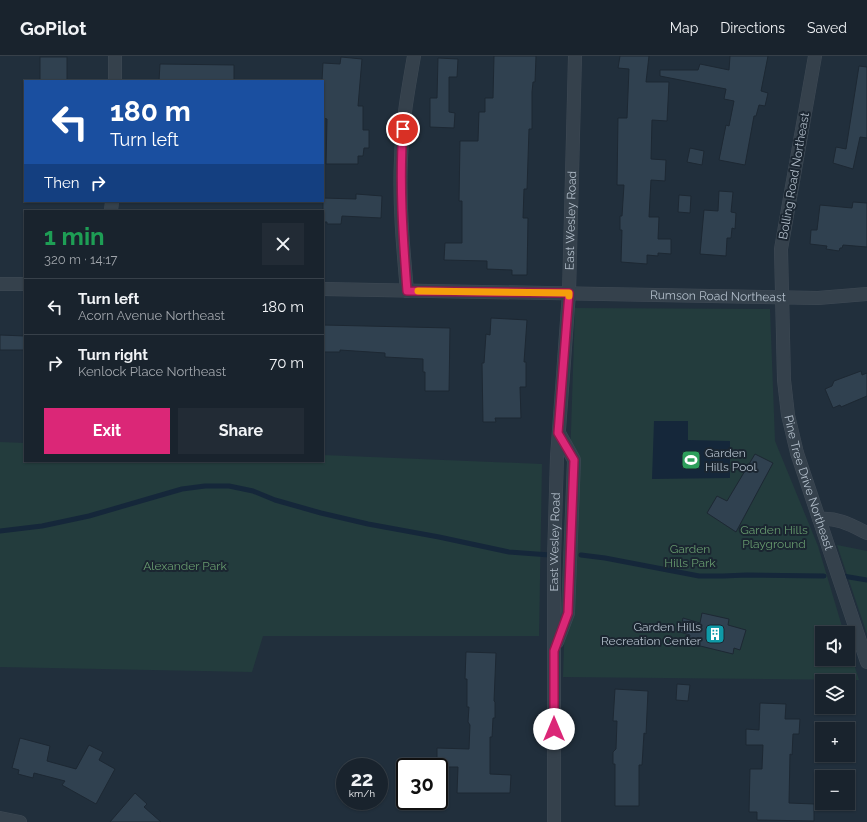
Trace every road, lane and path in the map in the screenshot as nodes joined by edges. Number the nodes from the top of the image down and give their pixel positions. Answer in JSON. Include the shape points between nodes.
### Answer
{"nodes":[{"id":1,"x":115,"y":56,"type":"edge"},
{"id":2,"x":414,"y":56,"type":"edge"},
{"id":3,"x":575,"y":56,"type":"edge"},
{"id":4,"x":815,"y":56,"type":"edge"},
{"id":5,"x":115,"y":80,"type":"edge"},
{"id":6,"x":0,"y":284,"type":"edge"},
{"id":7,"x":24,"y":284,"type":"edge"},
{"id":8,"x":324,"y":289,"type":"edge"},
{"id":9,"x":407,"y":291,"type":"junction"},
{"id":10,"x":569,"y":293,"type":"junction"},
{"id":11,"x":867,"y":294,"type":"edge"},
{"id":12,"x":781,"y":297,"type":"junction"},
{"id":13,"x":819,"y":519,"type":"junction"},
{"id":14,"x":867,"y":532,"type":"edge"},
{"id":15,"x":867,"y":662,"type":"edge"},
{"id":16,"x":0,"y":818,"type":"edge"},
{"id":17,"x":20,"y":822,"type":"edge"},
{"id":18,"x":554,"y":822,"type":"edge"}],
"edges":[{"from":1,"to":5,"type":"street"},
{"from":2,"to":9,"type":"street","via":[[406,100],[401,159],[401,212]]},
{"from":3,"to":10,"type":"street","name":"East Wesley Road"},
{"from":4,"to":12,"type":"street","name":"Bolling Road Northeast","via":[[781,249]]},
{"from":6,"to":7,"type":"street"},
{"from":8,"to":9,"type":"street","name":"Rumson Road Northeast"},
{"from":9,"to":10,"type":"street","name":"Rumson Road Northeast"},
{"from":10,"to":12,"type":"street","name":"Rumson Road Northeast"},
{"from":10,"to":18,"type":"street","name":"East Wesley Road","via":[[558,433],[574,460],[568,613],[554,651]]},
{"from":11,"to":12,"type":"street","name":"Rumson Road Northeast","via":[[818,298]]},
{"from":12,"to":13,"type":"street","name":"Pine Tree Drive Northeast","via":[[788,415],[797,453]]},
{"from":13,"to":14,"type":"street","via":[[838,520]]},
{"from":13,"to":15,"type":"street","name":"Pine Tree Drive Northeast"},
{"from":16,"to":17,"type":"street"}]}
